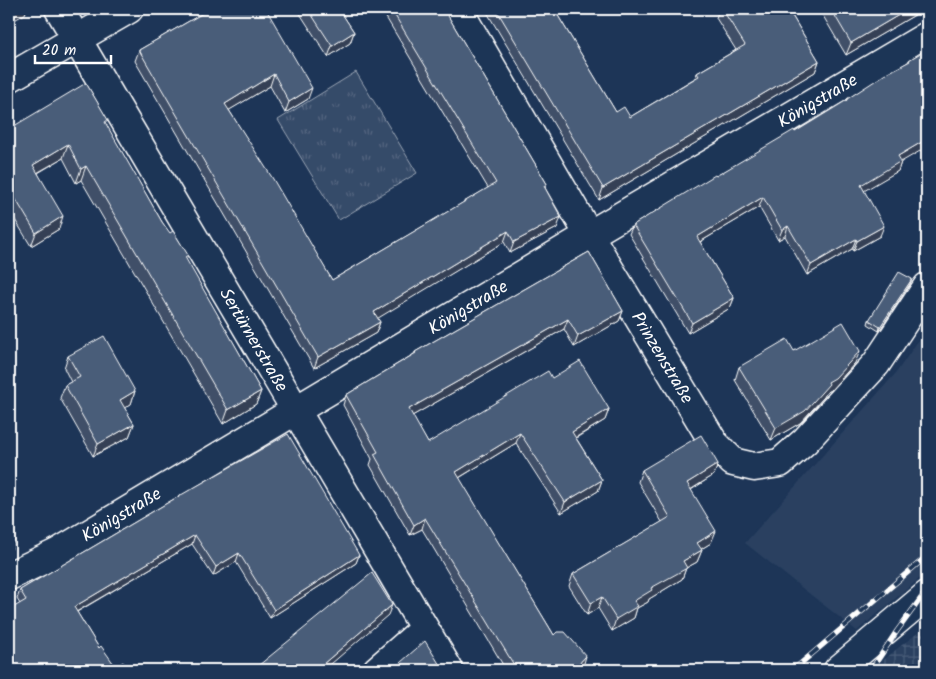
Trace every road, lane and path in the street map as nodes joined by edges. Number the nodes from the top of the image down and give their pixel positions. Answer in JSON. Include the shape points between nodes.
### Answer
{"nodes":[{"id":1,"x":59,"y":9,"type":"edge"},
{"id":2,"x":129,"y":9,"type":"edge"},
{"id":3,"x":458,"y":9,"type":"edge"},
{"id":4,"x":927,"y":36,"type":"edge"},
{"id":5,"x":77,"y":39,"type":"junction"},
{"id":6,"x":9,"y":78,"type":"edge"},
{"id":7,"x":589,"y":235,"type":"junction"},
{"id":8,"x":927,"y":287,"type":"edge"},
{"id":9,"x":296,"y":410,"type":"junction"},
{"id":10,"x":9,"y":576,"type":"edge"},
{"id":11,"x":927,"y":595,"type":"edge"},
{"id":12,"x":424,"y":630,"type":"junction"},
{"id":13,"x":377,"y":670,"type":"edge"},
{"id":14,"x":449,"y":670,"type":"edge"},
{"id":15,"x":838,"y":670,"type":"edge"}],
"edges":[{"from":1,"to":5,"type":"street","name":"Sertürnerstraße"},
{"from":2,"to":5,"type":"street"},
{"from":3,"to":7,"type":"street","name":"Prinzenstraße"},
{"from":4,"to":7,"type":"street","name":"Königstraße"},
{"from":5,"to":6,"type":"street"},
{"from":5,"to":9,"type":"street","name":"Sertürnerstraße"},
{"from":7,"to":8,"type":"street","name":"Prinzenstraße","via":[[714,443],[733,462],[754,467],[780,463],[805,441],[876,364]]},
{"from":7,"to":9,"type":"street","name":"Königstraße"},
{"from":9,"to":10,"type":"street","name":"Königstraße","via":[[57,553]]},
{"from":9,"to":12,"type":"street","name":"Sertürnerstraße"},
{"from":11,"to":15,"type":"street"},
{"from":12,"to":13,"type":"street"},
{"from":12,"to":14,"type":"street","name":"Sertürnerstraße"}]}
